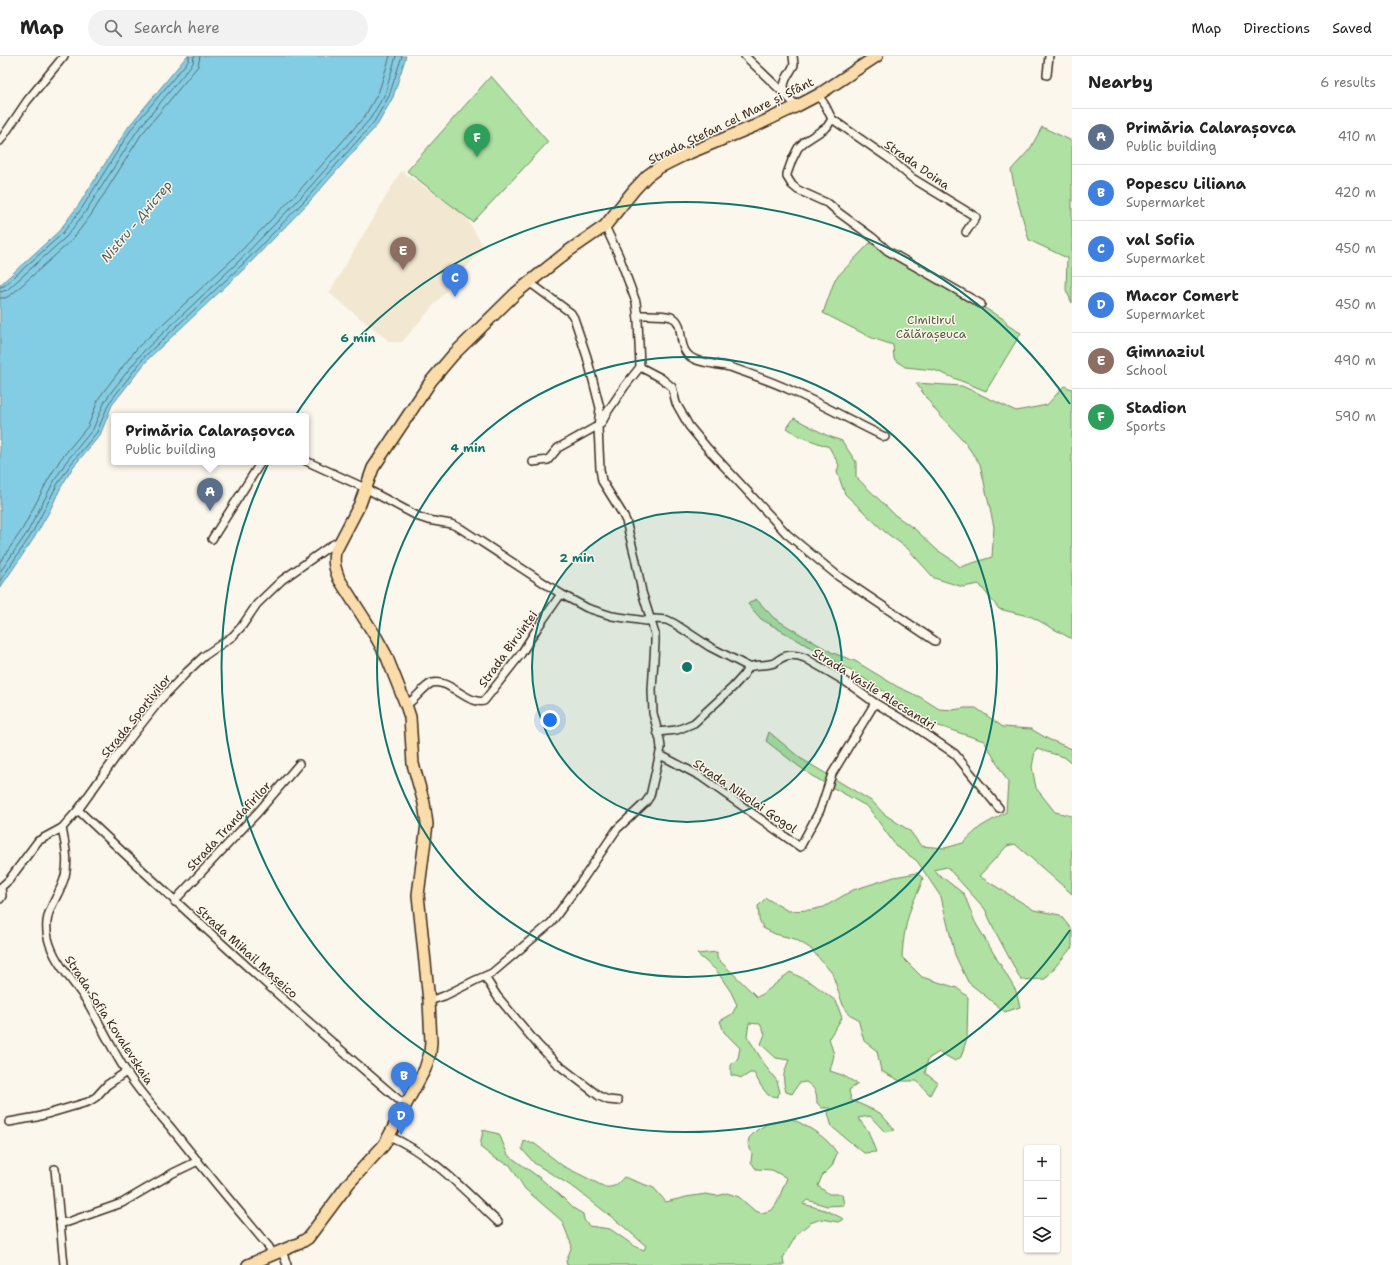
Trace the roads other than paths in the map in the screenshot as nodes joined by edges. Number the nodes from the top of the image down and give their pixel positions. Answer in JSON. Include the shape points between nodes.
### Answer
{"nodes":[{"id":1,"x":64,"y":56,"type":"edge"},
{"id":2,"x":745,"y":56,"type":"edge"},
{"id":3,"x":793,"y":56,"type":"edge"},
{"id":4,"x":877,"y":56,"type":"edge"},
{"id":5,"x":1049,"y":56,"type":"edge"},
{"id":6,"x":1047,"y":75,"type":"dead end"},
{"id":7,"x":785,"y":93,"type":"junction"},
{"id":8,"x":818,"y":94,"type":"junction"},
{"id":9,"x":797,"y":106,"type":"junction"},
{"id":10,"x":832,"y":119,"type":"junction"},
{"id":11,"x":0,"y":141,"type":"edge"},
{"id":12,"x":605,"y":226,"type":"junction"},
{"id":13,"x":966,"y":232,"type":"dead end"},
{"id":14,"x":529,"y":282,"type":"junction"},
{"id":15,"x":981,"y":304,"type":"dead end"},
{"id":16,"x":638,"y":315,"type":"junction"},
{"id":17,"x":640,"y":367,"type":"junction"},
{"id":18,"x":598,"y":427,"type":"junction"},
{"id":19,"x":885,"y":438,"type":"dead end"},
{"id":20,"x":309,"y":462,"type":"edge"},
{"id":21,"x":533,"y":462,"type":"dead end"},
{"id":22,"x":259,"y":465,"type":"edge"},
{"id":23,"x":365,"y":488,"type":"junction"},
{"id":24,"x":212,"y":539,"type":"dead end"},
{"id":25,"x":340,"y":541,"type":"junction"},
{"id":26,"x":561,"y":594,"type":"junction"},
{"id":27,"x":651,"y":620,"type":"junction"},
{"id":28,"x":935,"y":641,"type":"dead end"},
{"id":29,"x":749,"y":667,"type":"junction"},
{"id":30,"x":874,"y":703,"type":"junction"},
{"id":31,"x":406,"y":705,"type":"junction"},
{"id":32,"x":657,"y":732,"type":"junction"},
{"id":33,"x":660,"y":756,"type":"junction"},
{"id":34,"x":299,"y":764,"type":"dead end"},
{"id":35,"x":999,"y":808,"type":"dead end"},
{"id":36,"x":78,"y":810,"type":"junction"},
{"id":37,"x":62,"y":828,"type":"junction"},
{"id":38,"x":0,"y":888,"type":"edge"},
{"id":39,"x":0,"y":899,"type":"edge"},
{"id":40,"x":175,"y":902,"type":"junction"},
{"id":41,"x":485,"y":977,"type":"junction"},
{"id":42,"x":429,"y":1001,"type":"junction"},
{"id":43,"x":126,"y":1072,"type":"junction"},
{"id":44,"x":618,"y":1101,"type":"dead end"},
{"id":45,"x":406,"y":1106,"type":"junction"},
{"id":46,"x":9,"y":1122,"type":"dead end"},
{"id":47,"x":389,"y":1136,"type":"junction"},
{"id":48,"x":198,"y":1161,"type":"junction"},
{"id":49,"x":55,"y":1169,"type":"dead end"},
{"id":50,"x":498,"y":1222,"type":"dead end"},
{"id":51,"x":60,"y":1223,"type":"junction"},
{"id":52,"x":277,"y":1253,"type":"junction"},
{"id":53,"x":64,"y":1265,"type":"edge"},
{"id":54,"x":248,"y":1265,"type":"edge"},
{"id":55,"x":287,"y":1265,"type":"edge"}],
"edges":[{"from":1,"to":11,"type":"street","via":[[27,101]]},
{"from":2,"to":7,"type":"street"},
{"from":3,"to":7,"type":"street","via":[[794,65],[784,85]]},
{"from":4,"to":8,"type":"main road","name":"Strada Ștefan cel Mare și Sfânt"},
{"from":5,"to":6,"type":"street"},
{"from":7,"to":9,"type":"street"},
{"from":8,"to":9,"type":"main road","name":"Strada Ștefan cel Mare și Sfânt"},
{"from":8,"to":10,"type":"street"},
{"from":9,"to":12,"type":"main road","name":"Strada Ștefan cel Mare și Sfânt","via":[[658,168],[646,176]]},
{"from":10,"to":13,"type":"street","name":"Strada Doina","via":[[912,178],[976,217]]},
{"from":10,"to":15,"type":"street","via":[[827,127],[798,148],[787,174],[792,185],[829,204],[888,251]]},
{"from":12,"to":14,"type":"main road","name":"Strada Ștefan cel Mare și Sfânt"},
{"from":12,"to":16,"type":"street","via":[[619,256],[636,302]]},
{"from":14,"to":18,"type":"street","via":[[574,318],[600,408]]},
{"from":14,"to":23,"type":"main road","name":"Strada Ștefan cel Mare și Sfânt","via":[[441,368],[378,459]]},
{"from":16,"to":17,"type":"street"},
{"from":16,"to":19,"type":"street","via":[[672,317],[680,327],[680,339],[688,356],[695,360],[729,367],[790,390]]},
{"from":17,"to":18,"type":"street"},
{"from":17,"to":28,"type":"street","via":[[672,387],[676,403],[689,426],[787,534],[838,576]]},
{"from":18,"to":21,"type":"street","via":[[558,448],[548,460]]},
{"from":18,"to":27,"type":"street","via":[[602,481],[626,521]]},
{"from":20,"to":23,"type":"street"},
{"from":22,"to":24,"type":"street"},
{"from":23,"to":25,"type":"main road","name":"Strada Ștefan cel Mare și Sfânt","via":[[360,504]]},
{"from":23,"to":26,"type":"street","via":[[419,517],[460,528]]},
{"from":25,"to":31,"type":"main road","name":"Strada Ștefan cel Mare și Sfânt","via":[[335,552],[334,570],[386,655]]},
{"from":25,"to":36,"type":"street","name":"Strada Sportivilor","via":[[282,580],[257,604],[236,633],[204,656],[176,683],[126,744]]},
{"from":26,"to":27,"type":"street","via":[[587,608],[612,616]]},
{"from":26,"to":31,"type":"street","name":"Strada Biruinței","via":[[521,654],[484,701],[474,700],[454,689],[432,683]]},
{"from":27,"to":29,"type":"street","via":[[660,619],[675,624],[710,647]]},
{"from":27,"to":32,"type":"street","via":[[655,639],[653,713]]},
{"from":29,"to":30,"type":"street","name":"Strada Vasile Alecsandri","via":[[775,663],[780,659],[797,655],[846,682]]},
{"from":29,"to":32,"type":"street","via":[[732,688],[694,723],[676,730]]},
{"from":30,"to":33,"type":"street","name":"Strada Nikolai Gogol","via":[[832,774],[820,810],[800,847],[700,776]]},
{"from":30,"to":35,"type":"street","name":"Strada Vasile Alecsandri","via":[[955,754]]},
{"from":31,"to":42,"type":"main road","name":"Strada Ștefan cel Mare și Sfânt","via":[[411,727],[413,764],[427,824],[418,895]]},
{"from":32,"to":33,"type":"street"},
{"from":33,"to":41,"type":"street","via":[[650,796],[646,802],[617,829],[550,923]]},
{"from":34,"to":40,"type":"street","name":"Strada Trandafirilor"},
{"from":36,"to":37,"type":"street","name":"Strada Sportivilor"},
{"from":36,"to":40,"type":"street","name":"Strada Mihail Mașeico"},
{"from":37,"to":38,"type":"street","name":"Strada Sportivilor","via":[[38,841]]},
{"from":37,"to":43,"type":"street","name":"Strada Sofia Kovalevskaia","via":[[67,864],[60,890],[47,916],[49,940],[56,958],[86,1000]]},
{"from":38,"to":39,"type":"street"},
{"from":40,"to":45,"type":"street","name":"Strada Mihail Mașeico"},
{"from":41,"to":42,"type":"street"},
{"from":41,"to":44,"type":"street","via":[[497,996],[556,1063],[599,1096]]},
{"from":42,"to":45,"type":"main road","name":"Strada Ștefan cel Mare și Sfânt","via":[[430,1053],[425,1069]]},
{"from":43,"to":46,"type":"street","via":[[88,1102],[37,1117]]},
{"from":43,"to":48,"type":"street","name":"Strada Sofia Kovalevskaia"},
{"from":45,"to":47,"type":"main road","name":"Strada Ștefan cel Mare și Sfânt"},
{"from":47,"to":50,"type":"street","via":[[419,1153]]},
{"from":47,"to":52,"type":"main road","name":"Strada Ștefan cel Mare și Sfânt","via":[[384,1145],[349,1183],[308,1238]]},
{"from":48,"to":51,"type":"street","via":[[122,1203]]},
{"from":48,"to":52,"type":"street","name":"Strada Sofia Kovalevskaia","via":[[269,1247]]},
{"from":49,"to":51,"type":"street"},
{"from":51,"to":53,"type":"street"},
{"from":52,"to":54,"type":"main road","name":"Strada Ștefan cel Mare și Sfânt"},
{"from":52,"to":55,"type":"street","name":"Strada Sofia Kovalevskaia"}]}
